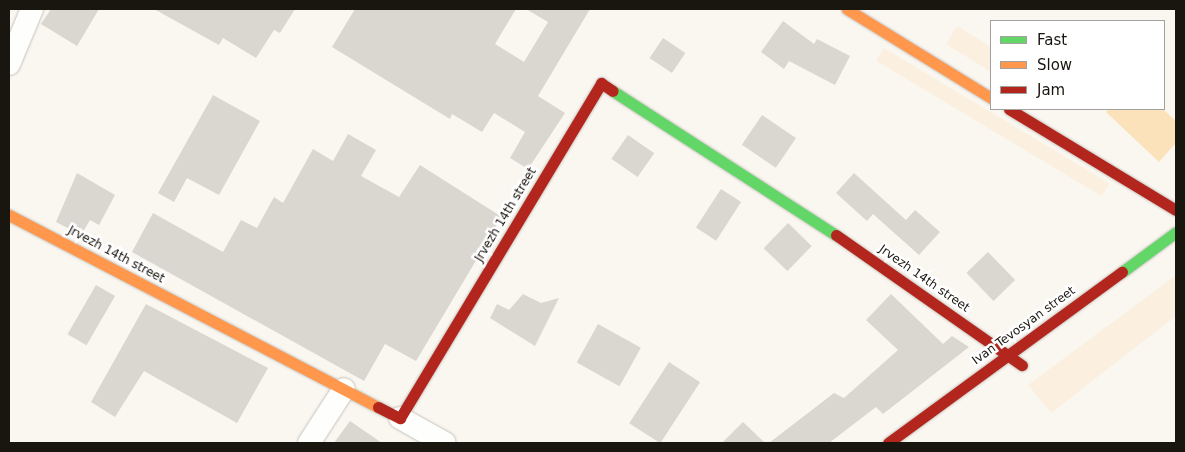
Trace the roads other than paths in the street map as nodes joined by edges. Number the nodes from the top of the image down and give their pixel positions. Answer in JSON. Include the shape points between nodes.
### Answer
{"nodes":[{"id":1,"x":32,"y":9,"type":"edge"},
{"id":2,"x":847,"y":9,"type":"edge"},
{"id":3,"x":876,"y":9,"type":"edge"},
{"id":4,"x":881,"y":31,"type":"junction"},
{"id":5,"x":9,"y":64,"type":"edge"},
{"id":6,"x":990,"y":97,"type":"edge"},
{"id":7,"x":1011,"y":110,"type":"edge"},
{"id":8,"x":1176,"y":210,"type":"edge"},
{"id":9,"x":9,"y":215,"type":"edge"},
{"id":10,"x":1176,"y":232,"type":"edge"},
{"id":11,"x":1008,"y":355,"type":"junction"},
{"id":12,"x":1006,"y":376,"type":"dead end"},
{"id":13,"x":344,"y":389,"type":"junction"},
{"id":14,"x":400,"y":418,"type":"junction"},
{"id":15,"x":309,"y":443,"type":"edge"},
{"id":16,"x":445,"y":443,"type":"edge"},
{"id":17,"x":888,"y":443,"type":"edge"}],
"edges":[{"from":1,"to":5,"type":"street"},
{"from":2,"to":4,"type":"street"},
{"from":3,"to":4,"type":"street"},
{"from":4,"to":6,"type":"street"},
{"from":7,"to":8,"type":"street"},
{"from":9,"to":13,"type":"street","name":"Jrvezh 14th street"},
{"from":10,"to":11,"type":"street","name":"Ivan Tevosyan street"},
{"from":11,"to":12,"type":"street","name":"Jrvezh 14th street","via":[[1026,362]]},
{"from":11,"to":14,"type":"street","name":"Jrvezh 14th street","via":[[780,196],[601,83]]},
{"from":11,"to":17,"type":"street","name":"Ivan Tevosyan street"},
{"from":13,"to":14,"type":"street","name":"Jrvezh 14th street"},
{"from":13,"to":15,"type":"street"},
{"from":14,"to":16,"type":"street"}]}
